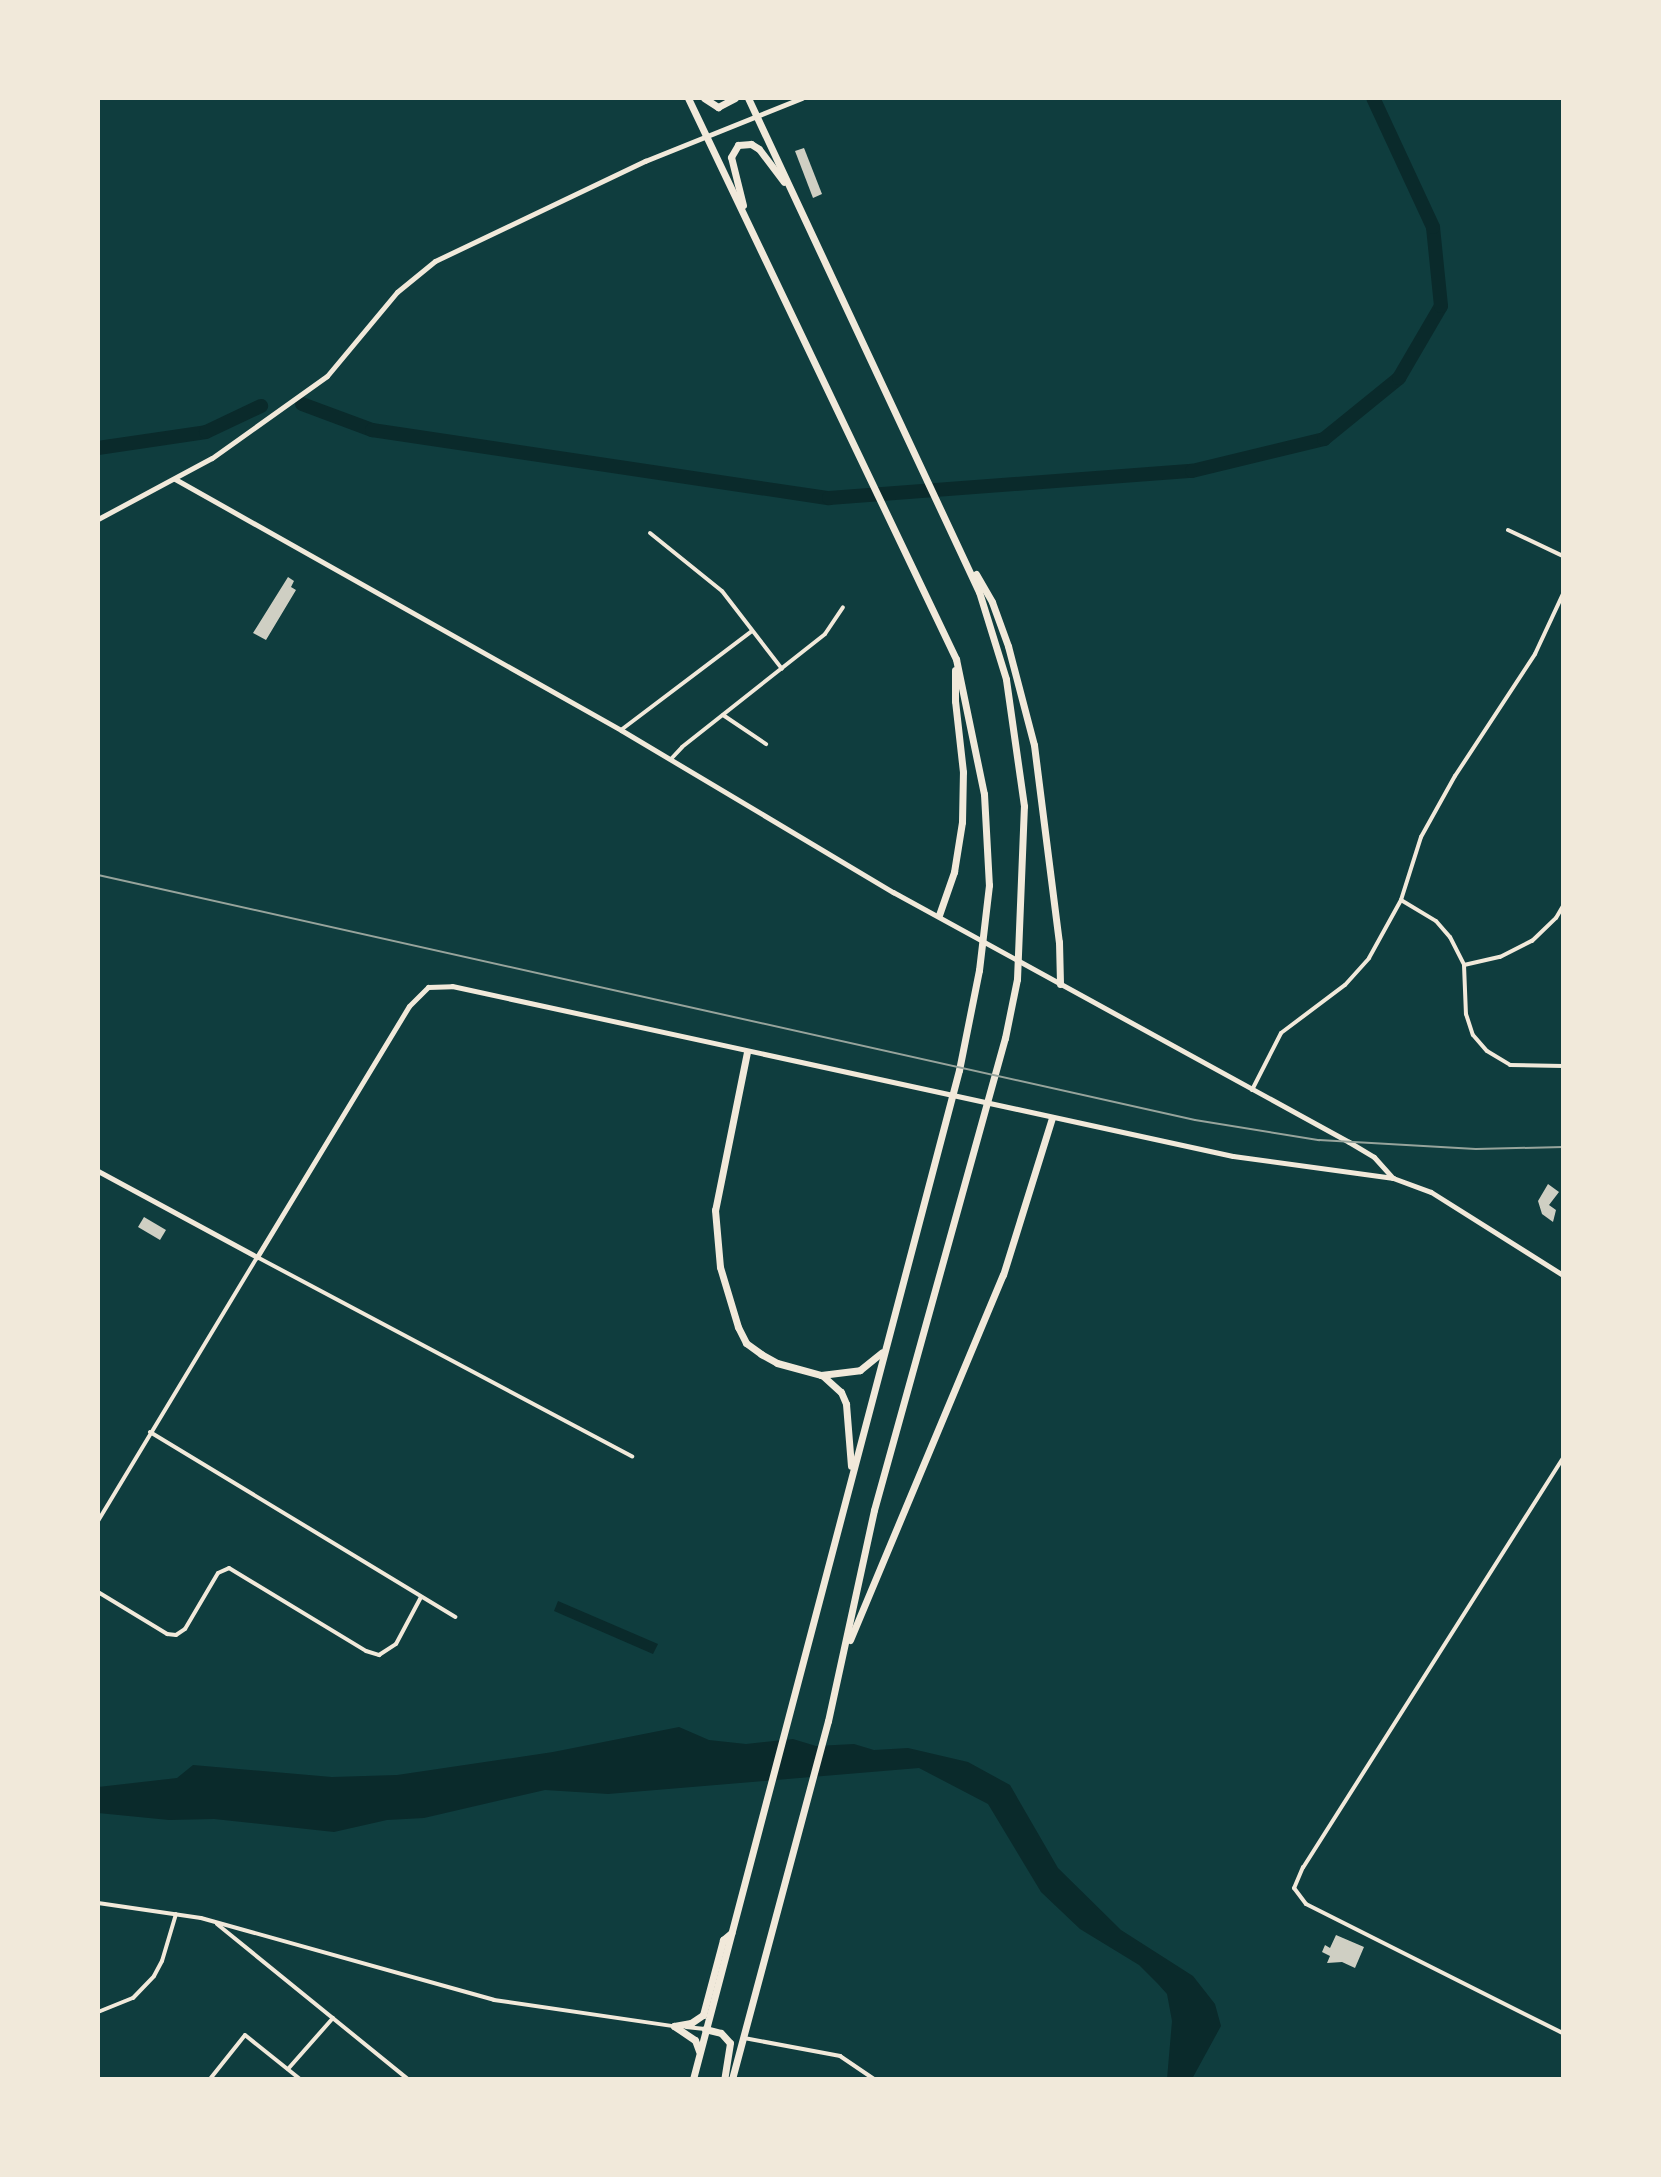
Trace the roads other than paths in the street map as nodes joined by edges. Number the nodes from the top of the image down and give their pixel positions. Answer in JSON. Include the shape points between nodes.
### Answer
{"nodes":[{"id":1,"x":688,"y":98,"type":"edge"},
{"id":2,"x":704,"y":98,"type":"edge"},
{"id":3,"x":735,"y":98,"type":"edge"},
{"id":4,"x":748,"y":98,"type":"edge"},
{"id":5,"x":802,"y":98,"type":"edge"},
{"id":6,"x":757,"y":116,"type":"junction"},
{"id":7,"x":707,"y":136,"type":"junction"},
{"id":8,"x":793,"y":194,"type":"junction"},
{"id":9,"x":748,"y":226,"type":"junction"},
{"id":10,"x":175,"y":479,"type":"junction"},
{"id":11,"x":98,"y":519,"type":"edge"},
{"id":12,"x":1508,"y":530,"type":"dead end"},
{"id":13,"x":650,"y":533,"type":"dead end"},
{"id":14,"x":954,"y":536,"type":"junction"},
{"id":15,"x":1563,"y":556,"type":"edge"},
{"id":16,"x":1563,"y":594,"type":"edge"},
{"id":17,"x":843,"y":607,"type":"dead end"},
{"id":18,"x":752,"y":631,"type":"junction"},
{"id":19,"x":956,"y":659,"type":"junction"},
{"id":20,"x":782,"y":669,"type":"junction"},
{"id":21,"x":723,"y":715,"type":"junction"},
{"id":22,"x":621,"y":730,"type":"junction"},
{"id":23,"x":766,"y":744,"type":"dead end"},
{"id":24,"x":671,"y":759,"type":"junction"},
{"id":25,"x":1401,"y":900,"type":"junction"},
{"id":26,"x":1563,"y":906,"type":"edge"},
{"id":27,"x":939,"y":915,"type":"junction"},
{"id":28,"x":1464,"y":965,"type":"junction"},
{"id":29,"x":1060,"y":984,"type":"junction"},
{"id":30,"x":747,"y":1052,"type":"junction"},
{"id":31,"x":1563,"y":1066,"type":"edge"},
{"id":32,"x":1252,"y":1090,"type":"junction"},
{"id":33,"x":1052,"y":1118,"type":"junction"},
{"id":34,"x":98,"y":1171,"type":"edge"},
{"id":35,"x":1393,"y":1178,"type":"junction"},
{"id":36,"x":257,"y":1257,"type":"junction"},
{"id":37,"x":1563,"y":1275,"type":"edge"},
{"id":38,"x":883,"y":1351,"type":"junction"},
{"id":39,"x":821,"y":1375,"type":"junction"},
{"id":40,"x":150,"y":1432,"type":"junction"},
{"id":41,"x":632,"y":1456,"type":"dead end"},
{"id":42,"x":1563,"y":1458,"type":"edge"},
{"id":43,"x":851,"y":1475,"type":"junction"},
{"id":44,"x":98,"y":1521,"type":"edge"},
{"id":45,"x":98,"y":1592,"type":"edge"},
{"id":46,"x":421,"y":1597,"type":"junction"},
{"id":47,"x":455,"y":1617,"type":"dead end"},
{"id":48,"x":844,"y":1657,"type":"junction"},
{"id":49,"x":98,"y":1903,"type":"edge"},
{"id":50,"x":176,"y":1914,"type":"junction"},
{"id":51,"x":214,"y":1922,"type":"junction"},
{"id":52,"x":731,"y":1933,"type":"junction"},
{"id":53,"x":98,"y":2012,"type":"edge"},
{"id":54,"x":333,"y":2018,"type":"junction"},
{"id":55,"x":674,"y":2026,"type":"junction"},
{"id":56,"x":705,"y":2029,"type":"junction"},
{"id":57,"x":1563,"y":2033,"type":"edge"},
{"id":58,"x":744,"y":2038,"type":"junction"},
{"id":59,"x":699,"y":2051,"type":"junction"},
{"id":60,"x":288,"y":2069,"type":"junction"},
{"id":61,"x":210,"y":2079,"type":"edge"},
{"id":62,"x":300,"y":2079,"type":"edge"},
{"id":63,"x":408,"y":2079,"type":"edge"},
{"id":64,"x":693,"y":2079,"type":"edge"},
{"id":65,"x":724,"y":2079,"type":"edge"},
{"id":66,"x":732,"y":2079,"type":"edge"},
{"id":67,"x":874,"y":2079,"type":"edge"}],
"edges":[{"from":1,"to":7,"type":"main road"},
{"from":2,"to":3,"type":"main road","via":[[718,107]]},
{"from":4,"to":6,"type":"main road"},
{"from":5,"to":6,"type":"street"},
{"from":6,"to":7,"type":"street"},
{"from":6,"to":8,"type":"main road"},
{"from":7,"to":9,"type":"main road"},
{"from":7,"to":10,"type":"street","via":[[435,261],[397,292],[327,376]]},
{"from":8,"to":9,"type":"main road","via":[[759,149],[738,145],[731,157]]},
{"from":8,"to":14,"type":"main road"},
{"from":9,"to":19,"type":"main road"},
{"from":10,"to":11,"type":"street"},
{"from":10,"to":22,"type":"street"},
{"from":12,"to":15,"type":"street"},
{"from":13,"to":18,"type":"street","via":[[722,591]]},
{"from":14,"to":29,"type":"main road","via":[[992,602],[1034,745]]},
{"from":14,"to":48,"type":"main road","via":[[995,637],[1009,694],[1024,806],[1017,979],[976,1149],[874,1510]]},
{"from":16,"to":25,"type":"street","via":[[1535,654],[1421,837]]},
{"from":17,"to":20,"type":"street","via":[[825,634]]},
{"from":18,"to":20,"type":"street"},
{"from":18,"to":22,"type":"street"},
{"from":19,"to":27,"type":"main road","via":[[962,822],[954,872]]},
{"from":19,"to":38,"type":"main road","via":[[984,794],[988,909],[962,1056]]},
{"from":20,"to":21,"type":"street"},
{"from":21,"to":23,"type":"street"},
{"from":21,"to":24,"type":"street"},
{"from":22,"to":24,"type":"street"},
{"from":24,"to":27,"type":"street"},
{"from":25,"to":28,"type":"street","via":[[1436,921]]},
{"from":25,"to":32,"type":"street","via":[[1369,958],[1345,985],[1281,1033]]},
{"from":26,"to":28,"type":"street","via":[[1532,941],[1500,957]]},
{"from":27,"to":29,"type":"street"},
{"from":28,"to":31,"type":"street","via":[[1466,1014],[1473,1035],[1487,1051],[1510,1065]]},
{"from":29,"to":32,"type":"street"},
{"from":30,"to":33,"type":"street"},
{"from":30,"to":36,"type":"street","via":[[452,986],[428,987],[409,1006]]},
{"from":30,"to":39,"type":"main road","via":[[718,1186],[715,1238],[720,1267],[746,1343],[777,1363]]},
{"from":32,"to":35,"type":"street","via":[[1374,1157]]},
{"from":33,"to":35,"type":"street","via":[[1233,1156]]},
{"from":33,"to":48,"type":"main road","via":[[1003,1275]]},
{"from":34,"to":36,"type":"street"},
{"from":35,"to":37,"type":"street","via":[[1431,1192]]},
{"from":36,"to":40,"type":"street"},
{"from":36,"to":41,"type":"street"},
{"from":38,"to":39,"type":"main road","via":[[860,1370]]},
{"from":38,"to":43,"type":"main road"},
{"from":39,"to":43,"type":"main road","via":[[841,1392],[846,1404]]},
{"from":40,"to":44,"type":"street"},
{"from":40,"to":46,"type":"street"},
{"from":42,"to":57,"type":"street","via":[[1294,1888],[1306,1904]]},
{"from":43,"to":52,"type":"main road"},
{"from":45,"to":46,"type":"street","via":[[176,1635],[185,1629],[218,1573],[229,1568],[379,1655],[396,1644]]},
{"from":46,"to":47,"type":"street"},
{"from":48,"to":58,"type":"main road"},
{"from":49,"to":50,"type":"street"},
{"from":50,"to":51,"type":"street"},
{"from":50,"to":53,"type":"street","via":[[154,1976],[133,1998]]},
{"from":51,"to":54,"type":"street"},
{"from":51,"to":55,"type":"street","via":[[494,2000]]},
{"from":52,"to":55,"type":"main road","via":[[723,1940],[703,2015]]},
{"from":52,"to":56,"type":"main road"},
{"from":54,"to":60,"type":"street"},
{"from":54,"to":63,"type":"street"},
{"from":55,"to":56,"type":"street"},
{"from":55,"to":59,"type":"main road","via":[[695,2040]]},
{"from":56,"to":59,"type":"main road"},
{"from":56,"to":65,"type":"main road","via":[[721,2033],[730,2043]]},
{"from":58,"to":66,"type":"main road"},
{"from":58,"to":67,"type":"street","via":[[840,2056]]},
{"from":59,"to":64,"type":"main road"},
{"from":60,"to":61,"type":"street","via":[[245,2035]]},
{"from":60,"to":62,"type":"street"}]}
